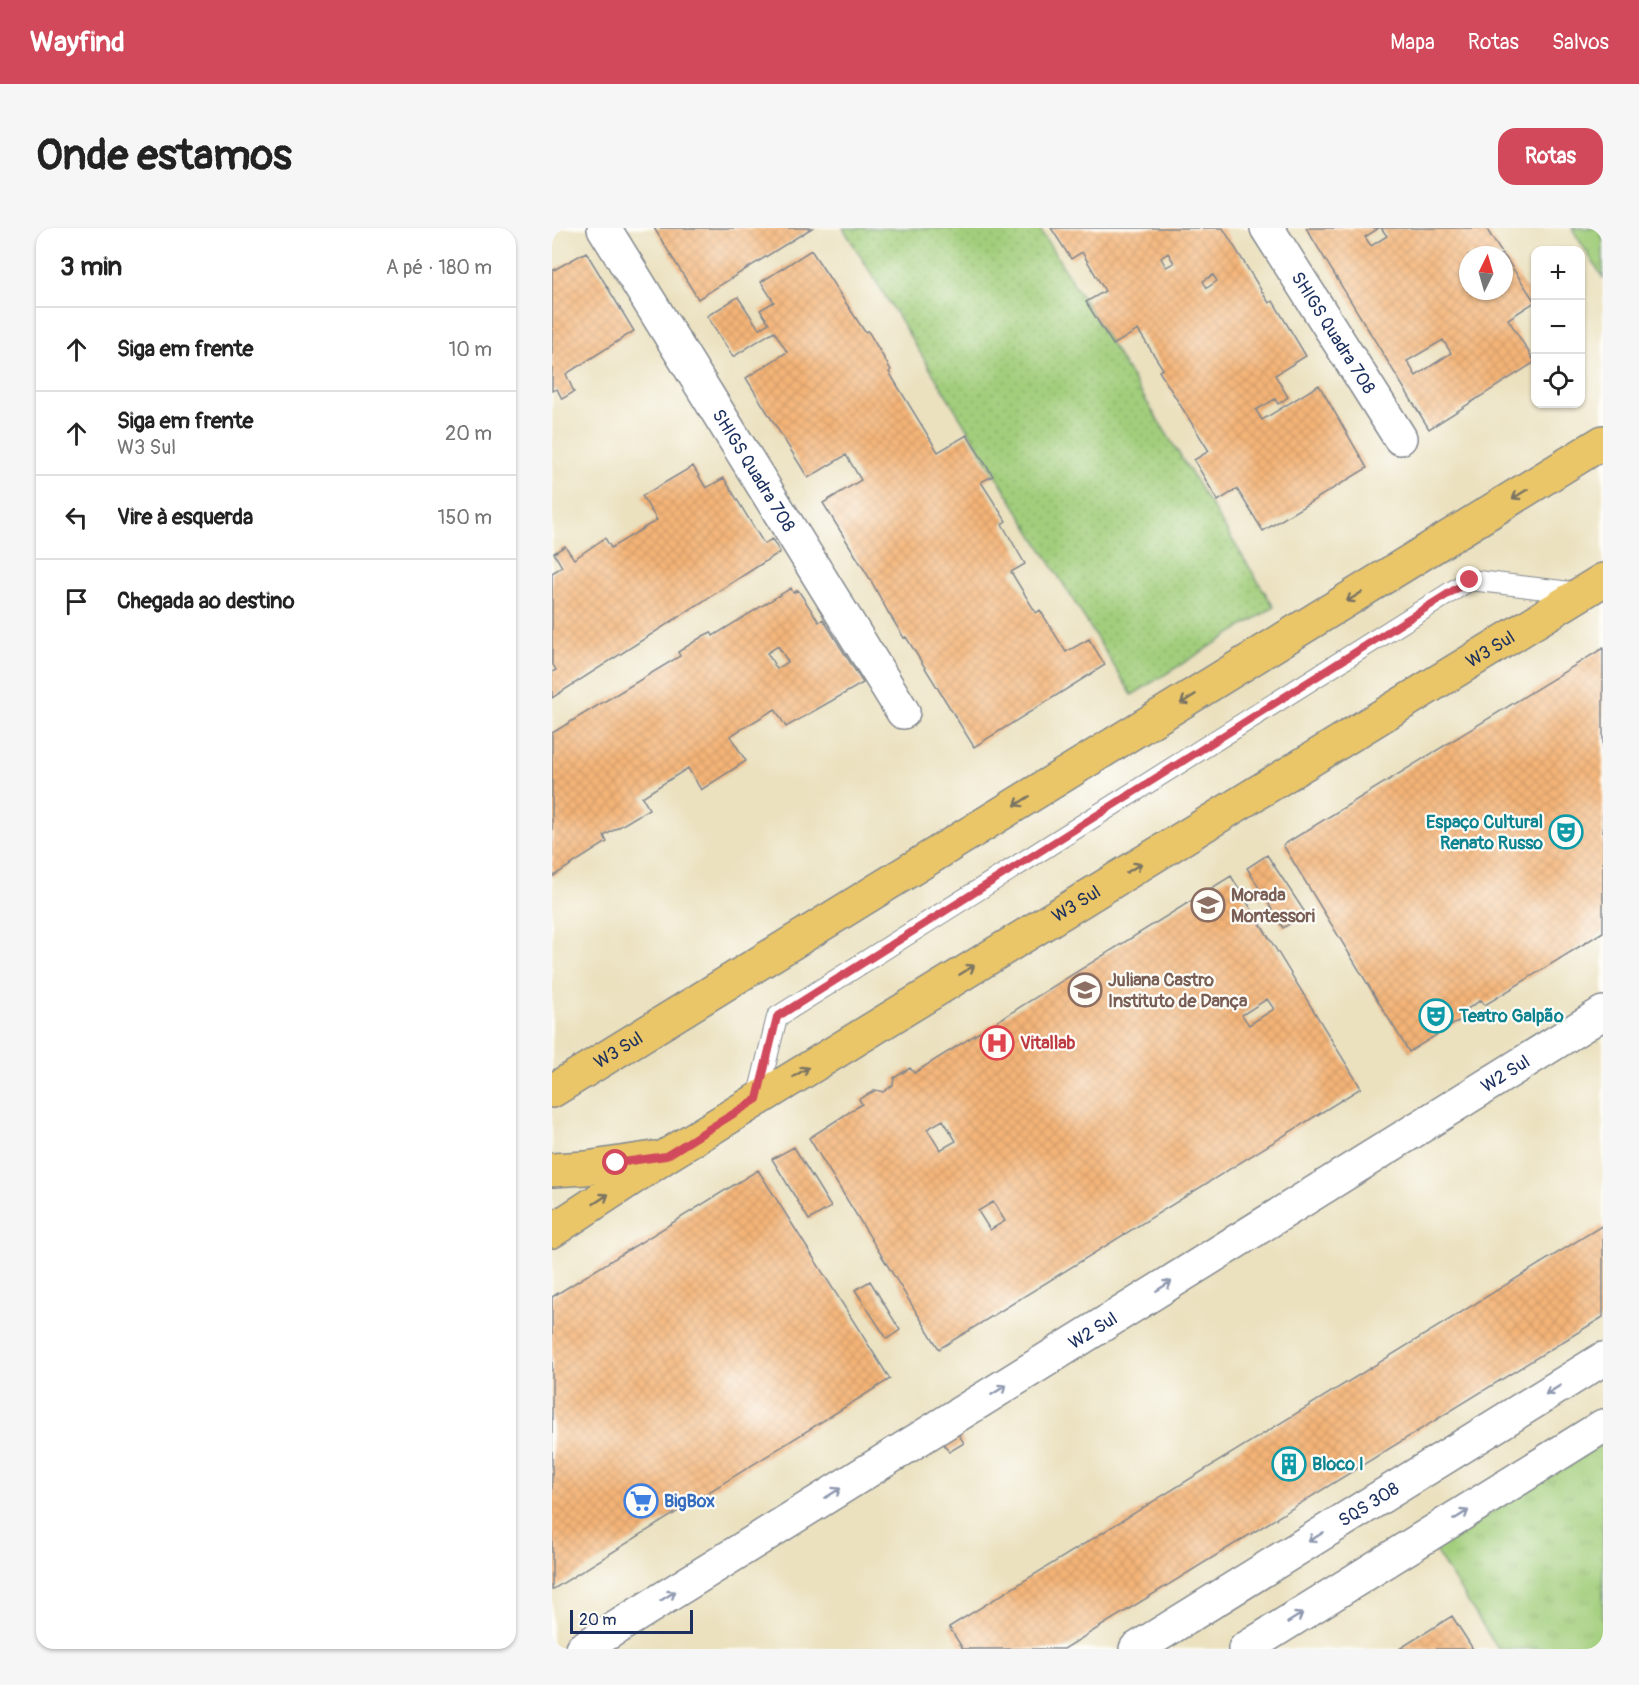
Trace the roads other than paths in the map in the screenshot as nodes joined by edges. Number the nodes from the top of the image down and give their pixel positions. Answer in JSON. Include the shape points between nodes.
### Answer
{"nodes":[{"id":1,"x":604,"y":228,"type":"edge"},
{"id":2,"x":1267,"y":228,"type":"edge"},
{"id":3,"x":1400,"y":438,"type":"dead end"},
{"id":4,"x":1603,"y":441,"type":"edge"},
{"id":5,"x":1570,"y":464,"type":"junction"},
{"id":6,"x":1603,"y":464,"type":"edge"},
{"id":7,"x":1592,"y":587,"type":"edge"},
{"id":8,"x":903,"y":712,"type":"dead end"},
{"id":9,"x":1603,"y":1013,"type":"edge"},
{"id":10,"x":552,"y":1091,"type":"edge"},
{"id":11,"x":757,"y":1099,"type":"junction"},
{"id":12,"x":666,"y":1156,"type":"junction"},
{"id":13,"x":552,"y":1170,"type":"edge"},
{"id":14,"x":552,"y":1231,"type":"edge"},
{"id":15,"x":1603,"y":1359,"type":"edge"},
{"id":16,"x":1603,"y":1426,"type":"edge"},
{"id":17,"x":1253,"y":1647,"type":"edge"},
{"id":18,"x":582,"y":1649,"type":"edge"},
{"id":19,"x":1136,"y":1649,"type":"edge"}],
"edges":[{"from":1,"to":8,"type":"street","name":"SHIGS Quadra 708"},
{"from":2,"to":3,"type":"street","name":"SHIGS Quadra 708"},
{"from":4,"to":5,"type":"main road","name":"W3 Sul"},
{"from":5,"to":6,"type":"street"},
{"from":5,"to":10,"type":"main road","name":"W3 Sul","one_way":true},
{"from":11,"to":7,"type":"main road","name":"W3 Sul","one_way":true},
{"from":7,"to":11,"type":"lane","via":[[1470,580],[777,1017]]},
{"from":18,"to":9,"type":"street","name":"W2 Sul","one_way":true},
{"from":11,"to":12,"type":"main road","name":"W3 Sul"},
{"from":12,"to":13,"type":"main road"},
{"from":14,"to":12,"type":"main road","name":"W3 Sul","one_way":true},
{"from":15,"to":19,"type":"street","name":"SQS 308","one_way":true},
{"from":17,"to":16,"type":"street","one_way":true}]}
